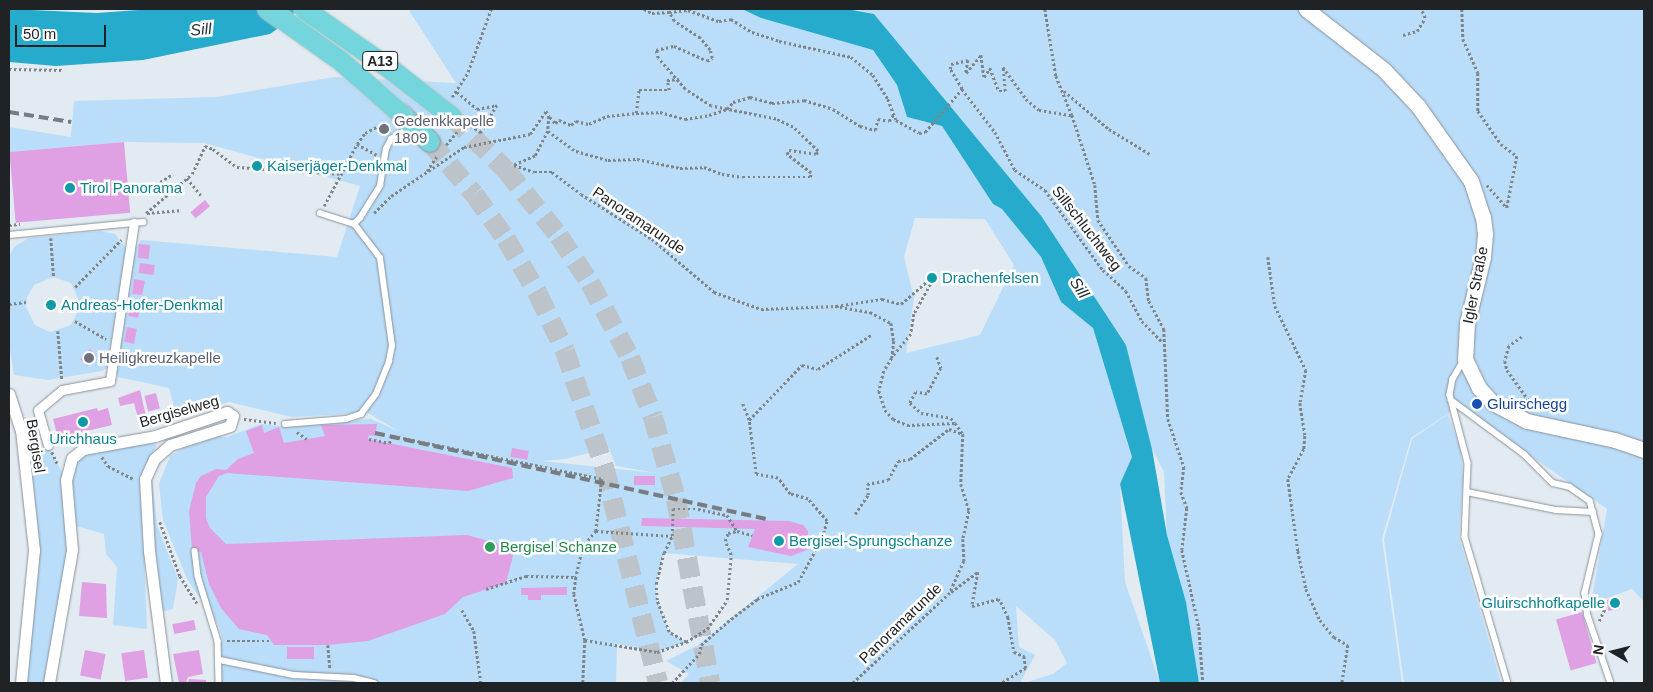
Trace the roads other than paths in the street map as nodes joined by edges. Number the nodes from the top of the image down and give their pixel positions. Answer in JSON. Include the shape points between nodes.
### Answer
{"nodes":[{"id":1,"x":268,"y":9,"type":"edge"},
{"id":2,"x":304,"y":9,"type":"edge"},
{"id":3,"x":1306,"y":9,"type":"edge"},
{"id":4,"x":452,"y":117,"type":"tunnel mouth"},
{"id":5,"x":407,"y":120,"type":"junction"},
{"id":6,"x":430,"y":142,"type":"tunnel mouth"},
{"id":7,"x":320,"y":213,"type":"road end"},
{"id":8,"x":137,"y":224,"type":"joint"},
{"id":9,"x":354,"y":224,"type":"junction"},
{"id":10,"x":9,"y":235,"type":"edge"},
{"id":11,"x":1466,"y":359,"type":"junction"},
{"id":12,"x":9,"y":394,"type":"edge"},
{"id":13,"x":1451,"y":400,"type":"junction"},
{"id":14,"x":285,"y":424,"type":"road end"},
{"id":15,"x":48,"y":444,"type":"road end"},
{"id":16,"x":1644,"y":450,"type":"edge"},
{"id":17,"x":1467,"y":492,"type":"junction"},
{"id":18,"x":1593,"y":512,"type":"junction"},
{"id":19,"x":195,"y":551,"type":"dead end"},
{"id":20,"x":220,"y":660,"type":"junction"},
{"id":21,"x":21,"y":683,"type":"edge"},
{"id":22,"x":49,"y":683,"type":"edge"},
{"id":23,"x":166,"y":683,"type":"edge"},
{"id":24,"x":219,"y":683,"type":"edge"},
{"id":25,"x":374,"y":683,"type":"edge"},
{"id":26,"x":1508,"y":683,"type":"edge"},
{"id":27,"x":1611,"y":683,"type":"edge"}],
"edges":[{"from":1,"to":5,"type":"highway","number":"A13","bridge":true,"via":[[342,62]]},
{"from":2,"to":4,"type":"highway","number":"A13","bridge":true},
{"from":3,"to":11,"type":"main road","name":"Igler Straße","via":[[1342,34],[1404,92],[1447,144],[1471,181],[1485,234],[1483,258],[1467,323]]},
{"from":5,"to":6,"type":"highway","number":"A13"},
{"from":5,"to":9,"type":"lane","via":[[386,149],[380,186]]},
{"from":7,"to":9,"type":"lane"},
{"from":8,"to":10,"type":"lane"},
{"from":8,"to":15,"type":"street","name":"Bergisel","via":[[110,381],[62,390],[38,410]]},
{"from":9,"to":14,"type":"lane","via":[[380,258],[392,346],[389,361],[376,394],[361,414],[346,419]]},
{"from":11,"to":13,"type":"lane","via":[[1453,379]]},
{"from":11,"to":16,"type":"main road","name":"Igler Straße","via":[[1479,388],[1508,414],[1547,427],[1615,440]]},
{"from":12,"to":21,"type":"street","name":"Bergisel","via":[[21,430],[34,550]]},
{"from":13,"to":17,"type":"lane","via":[[1468,463]]},
{"from":13,"to":18,"type":"lane","via":[[1524,454],[1553,483],[1570,487],[1590,501]]},
{"from":17,"to":18,"type":"lane","via":[[1556,510]]},
{"from":17,"to":26,"type":"lane","via":[[1465,537]]},
{"from":18,"to":27,"type":"lane","via":[[1599,534],[1585,593],[1588,616]]},
{"from":19,"to":20,"type":"lane"},
{"from":20,"to":24,"type":"lane"},
{"from":20,"to":25,"type":"lane","via":[[294,674]]},
{"from":22,"to":23,"type":"street","name":"Bergiselweg","via":[[72,550],[66,480],[72,458],[83,449],[155,436],[224,412],[231,413],[233,418],[228,427],[165,449],[151,463],[145,483],[149,551]]}]}
